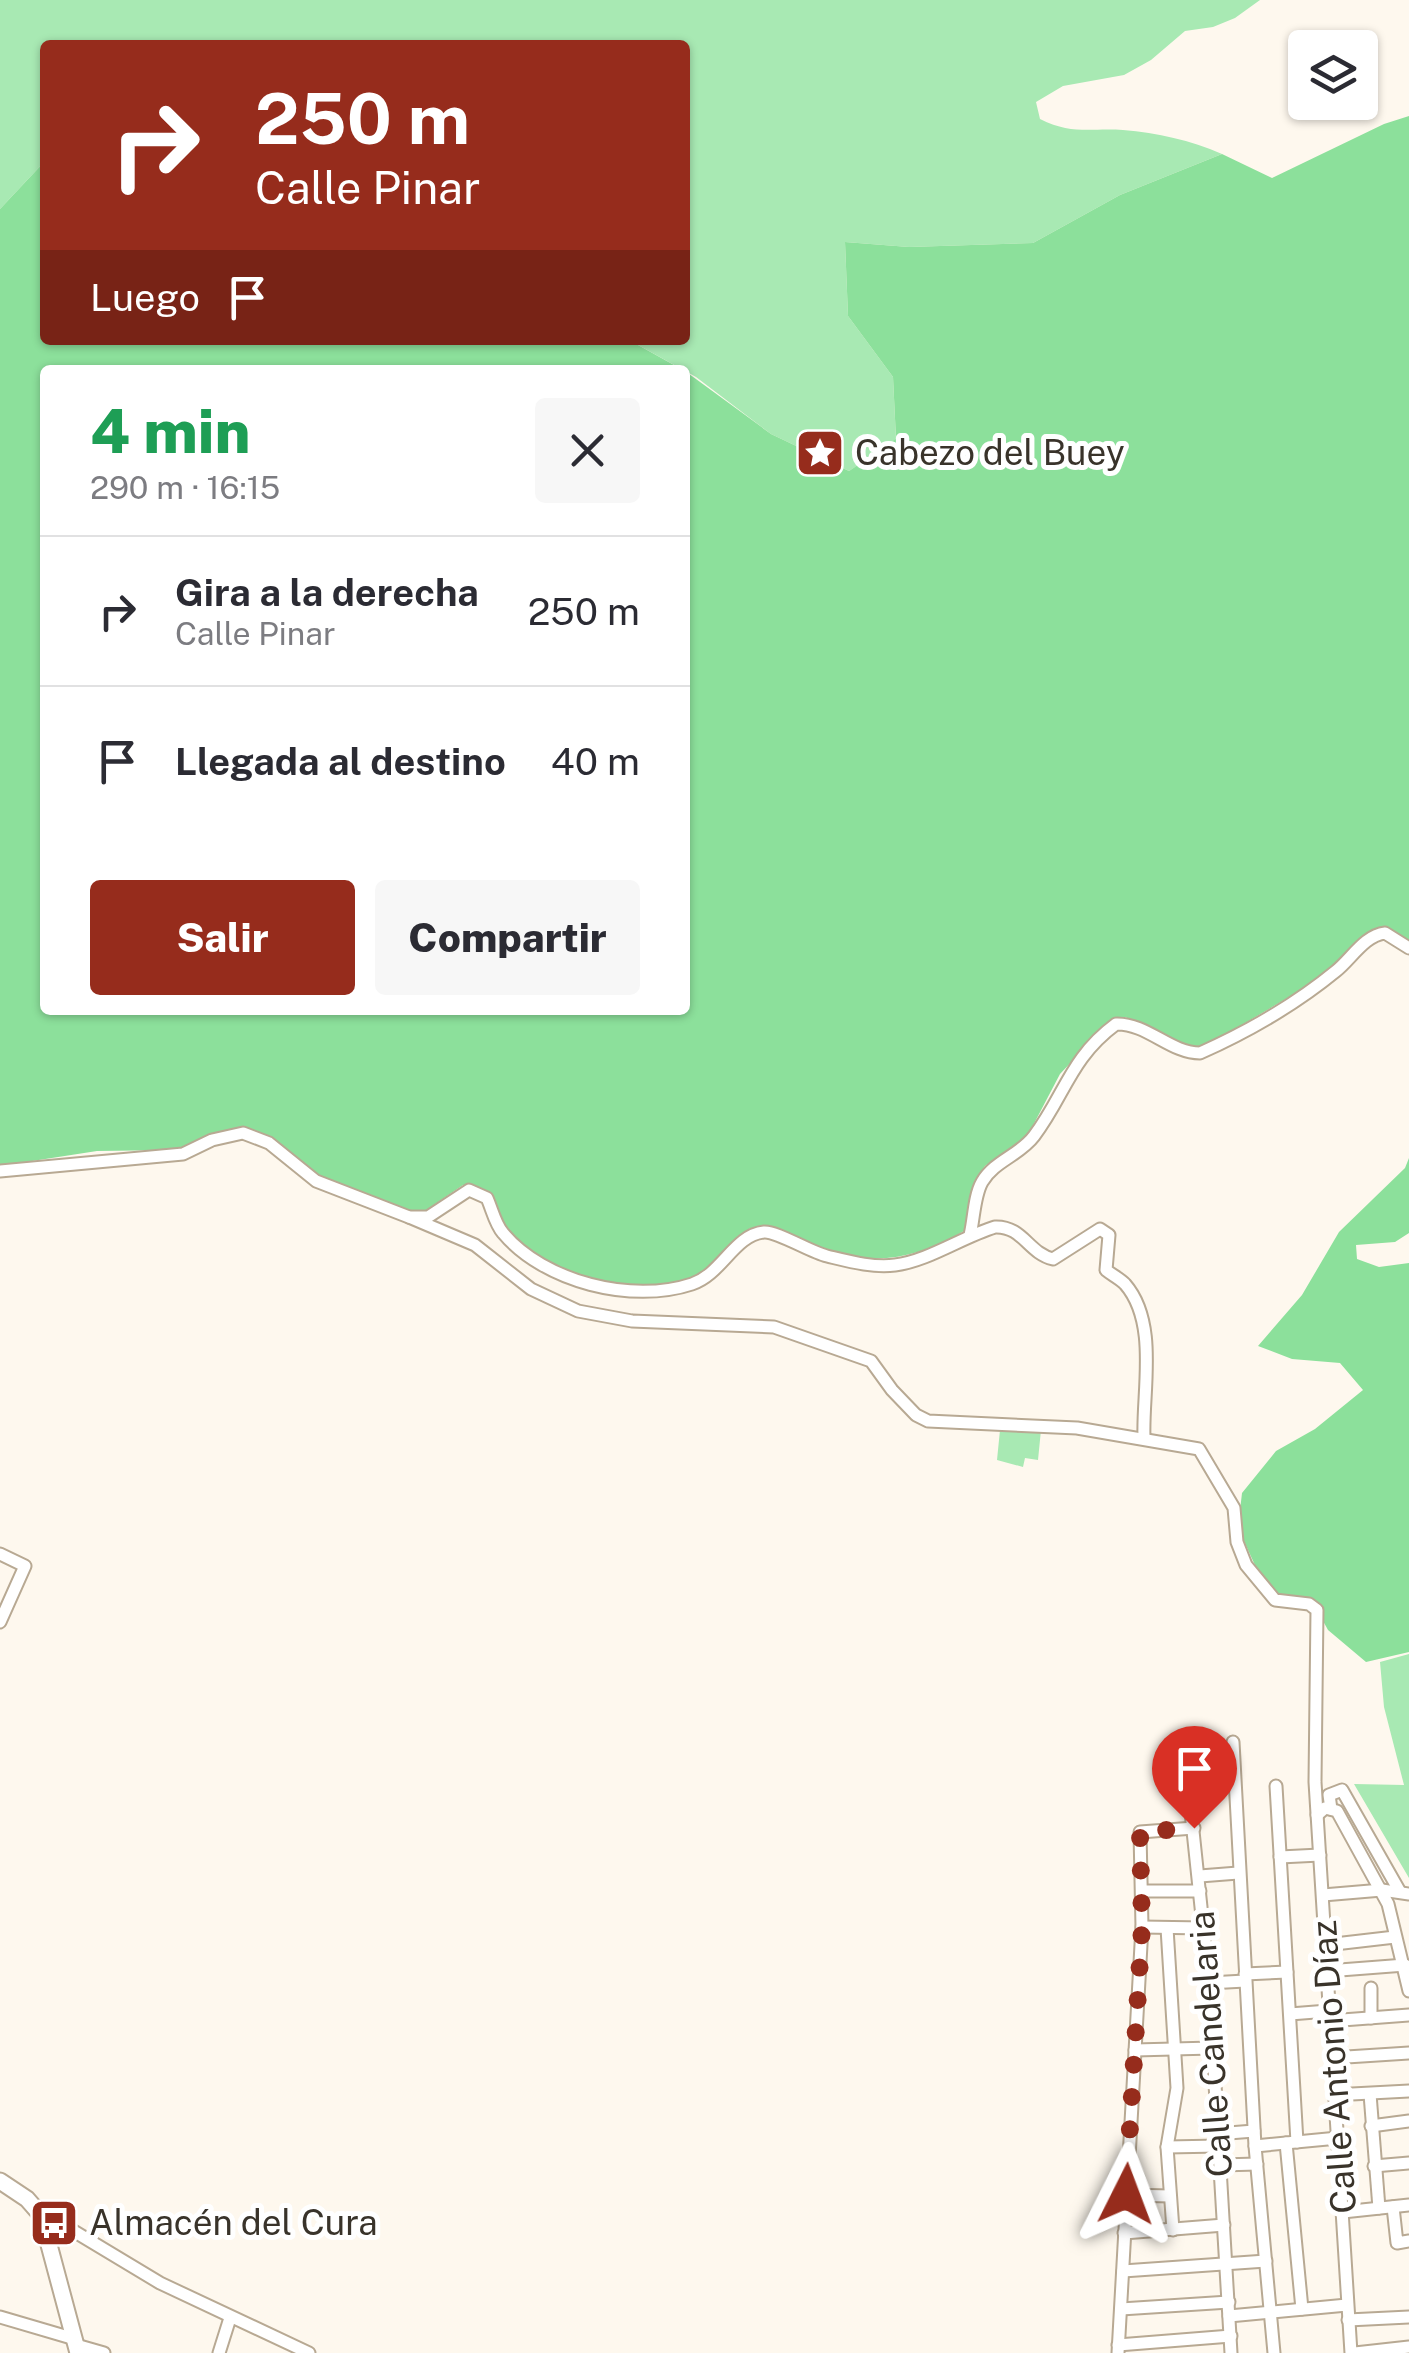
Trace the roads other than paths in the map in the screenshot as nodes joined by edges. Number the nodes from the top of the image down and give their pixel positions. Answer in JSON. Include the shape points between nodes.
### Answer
{"nodes":[{"id":1,"x":1409,"y":948,"type":"edge"},
{"id":2,"x":0,"y":1171,"type":"edge"},
{"id":3,"x":409,"y":1217,"type":"junction"},
{"id":4,"x":970,"y":1235,"type":"junction"},
{"id":5,"x":1144,"y":1438,"type":"junction"},
{"id":6,"x":0,"y":1554,"type":"edge"},
{"id":7,"x":0,"y":1622,"type":"edge"},
{"id":8,"x":1183,"y":1736,"type":"dead end"},
{"id":9,"x":1233,"y":1742,"type":"dead end"},
{"id":10,"x":1276,"y":1786,"type":"dead end"},
{"id":11,"x":1315,"y":1786,"type":"junction"},
{"id":12,"x":1332,"y":1791,"type":"junction"},
{"id":13,"x":1331,"y":1809,"type":"junction"},
{"id":14,"x":1317,"y":1815,"type":"junction"},
{"id":15,"x":1194,"y":1828,"type":"junction"},
{"id":16,"x":1320,"y":1855,"type":"junction"},
{"id":17,"x":1280,"y":1856,"type":"junction"},
{"id":18,"x":1238,"y":1873,"type":"junction"},
{"id":19,"x":1200,"y":1876,"type":"junction"},
{"id":20,"x":1142,"y":1890,"type":"junction"},
{"id":21,"x":1382,"y":1890,"type":"junction"},
{"id":22,"x":1200,"y":1891,"type":"junction"},
{"id":23,"x":1404,"y":1893,"type":"edge"},
{"id":24,"x":1322,"y":1896,"type":"junction"},
{"id":25,"x":1142,"y":1927,"type":"junction"},
{"id":26,"x":1168,"y":1928,"type":"junction"},
{"id":27,"x":1204,"y":1928,"type":"junction"},
{"id":28,"x":1395,"y":1937,"type":"junction"},
{"id":29,"x":1326,"y":1945,"type":"junction"},
{"id":30,"x":1406,"y":1965,"type":"edge"},
{"id":31,"x":1327,"y":1971,"type":"junction"},
{"id":32,"x":1287,"y":1972,"type":"junction"},
{"id":33,"x":1245,"y":1978,"type":"junction"},
{"id":34,"x":1209,"y":1984,"type":"junction"},
{"id":35,"x":1371,"y":1988,"type":"dead end"},
{"id":36,"x":1409,"y":1991,"type":"edge"},
{"id":37,"x":1290,"y":2014,"type":"junction"},
{"id":38,"x":1328,"y":2016,"type":"junction"},
{"id":39,"x":1409,"y":2016,"type":"edge"},
{"id":40,"x":1371,"y":2018,"type":"junction"},
{"id":41,"x":1212,"y":2048,"type":"junction"},
{"id":42,"x":1135,"y":2050,"type":"junction"},
{"id":43,"x":1175,"y":2050,"type":"junction"},
{"id":44,"x":1409,"y":2053,"type":"edge"},
{"id":45,"x":1331,"y":2058,"type":"junction"},
{"id":46,"x":1409,"y":2091,"type":"edge"},
{"id":47,"x":1333,"y":2094,"type":"junction"},
{"id":48,"x":1370,"y":2094,"type":"junction"},
{"id":49,"x":1409,"y":2121,"type":"edge"},
{"id":50,"x":1371,"y":2126,"type":"junction"},
{"id":51,"x":1254,"y":2131,"type":"junction"},
{"id":52,"x":1338,"y":2138,"type":"junction"},
{"id":53,"x":1218,"y":2140,"type":"junction"},
{"id":54,"x":1292,"y":2142,"type":"junction"},
{"id":55,"x":1255,"y":2146,"type":"junction"},
{"id":56,"x":1167,"y":2147,"type":"junction"},
{"id":57,"x":1409,"y":2163,"type":"edge"},
{"id":58,"x":1257,"y":2164,"type":"junction"},
{"id":59,"x":1221,"y":2165,"type":"junction"},
{"id":60,"x":1374,"y":2166,"type":"junction"},
{"id":61,"x":0,"y":2180,"type":"edge"},
{"id":62,"x":1126,"y":2194,"type":"junction"},
{"id":63,"x":1170,"y":2196,"type":"junction"},
{"id":64,"x":1409,"y":2205,"type":"edge"},
{"id":65,"x":1386,"y":2208,"type":"junction"},
{"id":66,"x":37,"y":2209,"type":"junction"},
{"id":67,"x":1344,"y":2212,"type":"junction"},
{"id":68,"x":1224,"y":2225,"type":"junction"},
{"id":69,"x":1174,"y":2230,"type":"junction"},
{"id":70,"x":1124,"y":2233,"type":"junction"},
{"id":71,"x":1409,"y":2241,"type":"edge"},
{"id":72,"x":1266,"y":2261,"type":"junction"},
{"id":73,"x":1226,"y":2266,"type":"junction"},
{"id":74,"x":1123,"y":2271,"type":"junction"},
{"id":75,"x":1228,"y":2302,"type":"junction"},
{"id":76,"x":1348,"y":2305,"type":"junction"},
{"id":77,"x":1121,"y":2309,"type":"junction"},
{"id":78,"x":1302,"y":2309,"type":"junction"},
{"id":79,"x":1271,"y":2314,"type":"junction"},
{"id":80,"x":1230,"y":2316,"type":"junction"},
{"id":81,"x":0,"y":2317,"type":"edge"},
{"id":82,"x":1407,"y":2317,"type":"edge"},
{"id":83,"x":230,"y":2318,"type":"junction"},
{"id":84,"x":1348,"y":2320,"type":"junction"},
{"id":85,"x":1409,"y":2332,"type":"edge"},
{"id":86,"x":1230,"y":2336,"type":"junction"},
{"id":87,"x":76,"y":2346,"type":"edge"},
{"id":88,"x":1409,"y":2347,"type":"edge"},
{"id":89,"x":1118,"y":2349,"type":"edge"},
{"id":90,"x":104,"y":2353,"type":"edge"},
{"id":91,"x":219,"y":2353,"type":"edge"},
{"id":92,"x":309,"y":2353,"type":"edge"},
{"id":93,"x":1231,"y":2353,"type":"edge"},
{"id":94,"x":1274,"y":2353,"type":"edge"},
{"id":95,"x":1353,"y":2353,"type":"edge"}],
"edges":[{"from":1,"to":4,"type":"street","via":[[1392,935],[1369,938],[1318,986],[1200,1053],[1116,1024],[1069,1073],[1033,1138],[988,1171],[978,1187]]},
{"from":2,"to":3,"type":"street","via":[[184,1154],[243,1134],[269,1144],[316,1181]]},
{"from":3,"to":4,"type":"street","via":[[428,1217],[468,1190],[487,1198],[501,1232],[564,1276],[650,1292],[694,1284],[724,1264],[747,1236],[769,1232],[804,1250],[896,1266]]},
{"from":3,"to":5,"type":"street","via":[[474,1244],[531,1288],[578,1311],[632,1321],[774,1327],[871,1361],[928,1421]]},
{"from":4,"to":5,"type":"street","via":[[1012,1228],[1054,1259],[1100,1229],[1109,1235],[1106,1270],[1134,1299],[1144,1336]]},
{"from":5,"to":11,"type":"street","name":"Calle Antonio Díaz","via":[[1198,1449],[1234,1508],[1246,1565],[1275,1600],[1317,1610]]},
{"from":6,"to":7,"type":"street","via":[[25,1566]]},
{"from":8,"to":15,"type":"street","name":"Calle Candelaria"},
{"from":9,"to":18,"type":"street"},
{"from":10,"to":17,"type":"street"},
{"from":11,"to":12,"type":"street"},
{"from":11,"to":14,"type":"street","name":"Calle Antonio Díaz"},
{"from":12,"to":13,"type":"street"},
{"from":12,"to":23,"type":"street","via":[[1348,1797]]},
{"from":13,"to":14,"type":"street"},
{"from":13,"to":21,"type":"street"},
{"from":14,"to":16,"type":"street","name":"Calle Antonio Díaz"},
{"from":15,"to":19,"type":"street","name":"Calle Candelaria"},
{"from":15,"to":20,"type":"street","via":[[1140,1832]]},
{"from":16,"to":17,"type":"street"},
{"from":16,"to":24,"type":"street","name":"Calle Antonio Díaz"},
{"from":17,"to":32,"type":"street"},
{"from":18,"to":19,"type":"street"},
{"from":18,"to":33,"type":"street"},
{"from":19,"to":22,"type":"street","name":"Calle Candelaria"},
{"from":20,"to":22,"type":"street"},
{"from":20,"to":25,"type":"street"},
{"from":21,"to":23,"type":"street"},
{"from":21,"to":24,"type":"street"},
{"from":21,"to":28,"type":"street"},
{"from":22,"to":27,"type":"street","name":"Calle Candelaria"},
{"from":24,"to":29,"type":"street","name":"Calle Antonio Díaz"},
{"from":25,"to":26,"type":"street"},
{"from":25,"to":42,"type":"street"},
{"from":26,"to":27,"type":"street"},
{"from":26,"to":43,"type":"street"},
{"from":27,"to":34,"type":"street","name":"Calle Candelaria"},
{"from":28,"to":29,"type":"street"},
{"from":28,"to":30,"type":"street"},
{"from":29,"to":31,"type":"street","name":"Calle Antonio Díaz"},
{"from":30,"to":31,"type":"street"},
{"from":30,"to":36,"type":"street"},
{"from":31,"to":38,"type":"street","name":"Calle Antonio Díaz"},
{"from":32,"to":33,"type":"street"},
{"from":32,"to":37,"type":"street"},
{"from":33,"to":34,"type":"street"},
{"from":33,"to":51,"type":"street"},
{"from":34,"to":41,"type":"street","name":"Calle Candelaria"},
{"from":35,"to":40,"type":"street"},
{"from":37,"to":38,"type":"street"},
{"from":37,"to":54,"type":"street"},
{"from":38,"to":40,"type":"street"},
{"from":38,"to":45,"type":"street","name":"Calle Antonio Díaz"},
{"from":39,"to":40,"type":"street"},
{"from":41,"to":43,"type":"street"},
{"from":41,"to":53,"type":"street","name":"Calle Candelaria"},
{"from":42,"to":43,"type":"street"},
{"from":42,"to":62,"type":"street"},
{"from":43,"to":56,"type":"street","via":[[1177,2088]]},
{"from":44,"to":45,"type":"street"},
{"from":45,"to":47,"type":"street","name":"Calle Antonio Díaz"},
{"from":46,"to":48,"type":"street"},
{"from":47,"to":48,"type":"street"},
{"from":47,"to":52,"type":"street","name":"Calle Antonio Díaz"},
{"from":48,"to":50,"type":"street"},
{"from":49,"to":50,"type":"street"},
{"from":50,"to":60,"type":"street"},
{"from":51,"to":53,"type":"street"},
{"from":51,"to":55,"type":"street"},
{"from":52,"to":54,"type":"street"},
{"from":52,"to":67,"type":"street","name":"Calle Antonio Díaz"},
{"from":53,"to":56,"type":"street"},
{"from":53,"to":59,"type":"street","name":"Calle Candelaria"},
{"from":54,"to":55,"type":"street"},
{"from":54,"to":78,"type":"street"},
{"from":55,"to":58,"type":"street"},
{"from":56,"to":63,"type":"street"},
{"from":57,"to":60,"type":"street"},
{"from":58,"to":59,"type":"street"},
{"from":58,"to":72,"type":"street"},
{"from":59,"to":68,"type":"street","name":"Calle Candelaria"},
{"from":60,"to":65,"type":"street"},
{"from":61,"to":66,"type":"main road"},
{"from":62,"to":63,"type":"street"},
{"from":62,"to":70,"type":"street"},
{"from":63,"to":69,"type":"street"},
{"from":64,"to":65,"type":"street"},
{"from":65,"to":67,"type":"street"},
{"from":65,"to":71,"type":"street","via":[[1397,2243]]},
{"from":66,"to":83,"type":"street"},
{"from":66,"to":87,"type":"main road"},
{"from":67,"to":76,"type":"street","name":"Calle Antonio Díaz"},
{"from":68,"to":69,"type":"street"},
{"from":68,"to":73,"type":"street","name":"Calle Candelaria"},
{"from":69,"to":70,"type":"street"},
{"from":70,"to":74,"type":"street"},
{"from":72,"to":73,"type":"street"},
{"from":72,"to":79,"type":"street"},
{"from":73,"to":74,"type":"street"},
{"from":73,"to":75,"type":"street","name":"Calle Candelaria"},
{"from":74,"to":77,"type":"street"},
{"from":75,"to":77,"type":"street"},
{"from":75,"to":80,"type":"street","name":"Calle Candelaria"},
{"from":76,"to":78,"type":"street"},
{"from":76,"to":84,"type":"street","name":"Calle Antonio Díaz"},
{"from":77,"to":89,"type":"street"},
{"from":78,"to":79,"type":"street"},
{"from":79,"to":80,"type":"street"},
{"from":79,"to":94,"type":"street"},
{"from":80,"to":86,"type":"street","name":"Calle Candelaria"},
{"from":81,"to":87,"type":"street"},
{"from":82,"to":84,"type":"street"},
{"from":82,"to":85,"type":"street"},
{"from":83,"to":91,"type":"street"},
{"from":83,"to":92,"type":"street"},
{"from":84,"to":95,"type":"street","name":"Calle Antonio Díaz"},
{"from":86,"to":89,"type":"street"},
{"from":86,"to":93,"type":"street","name":"Calle Candelaria"},
{"from":87,"to":90,"type":"street"},
{"from":88,"to":95,"type":"street"}]}
